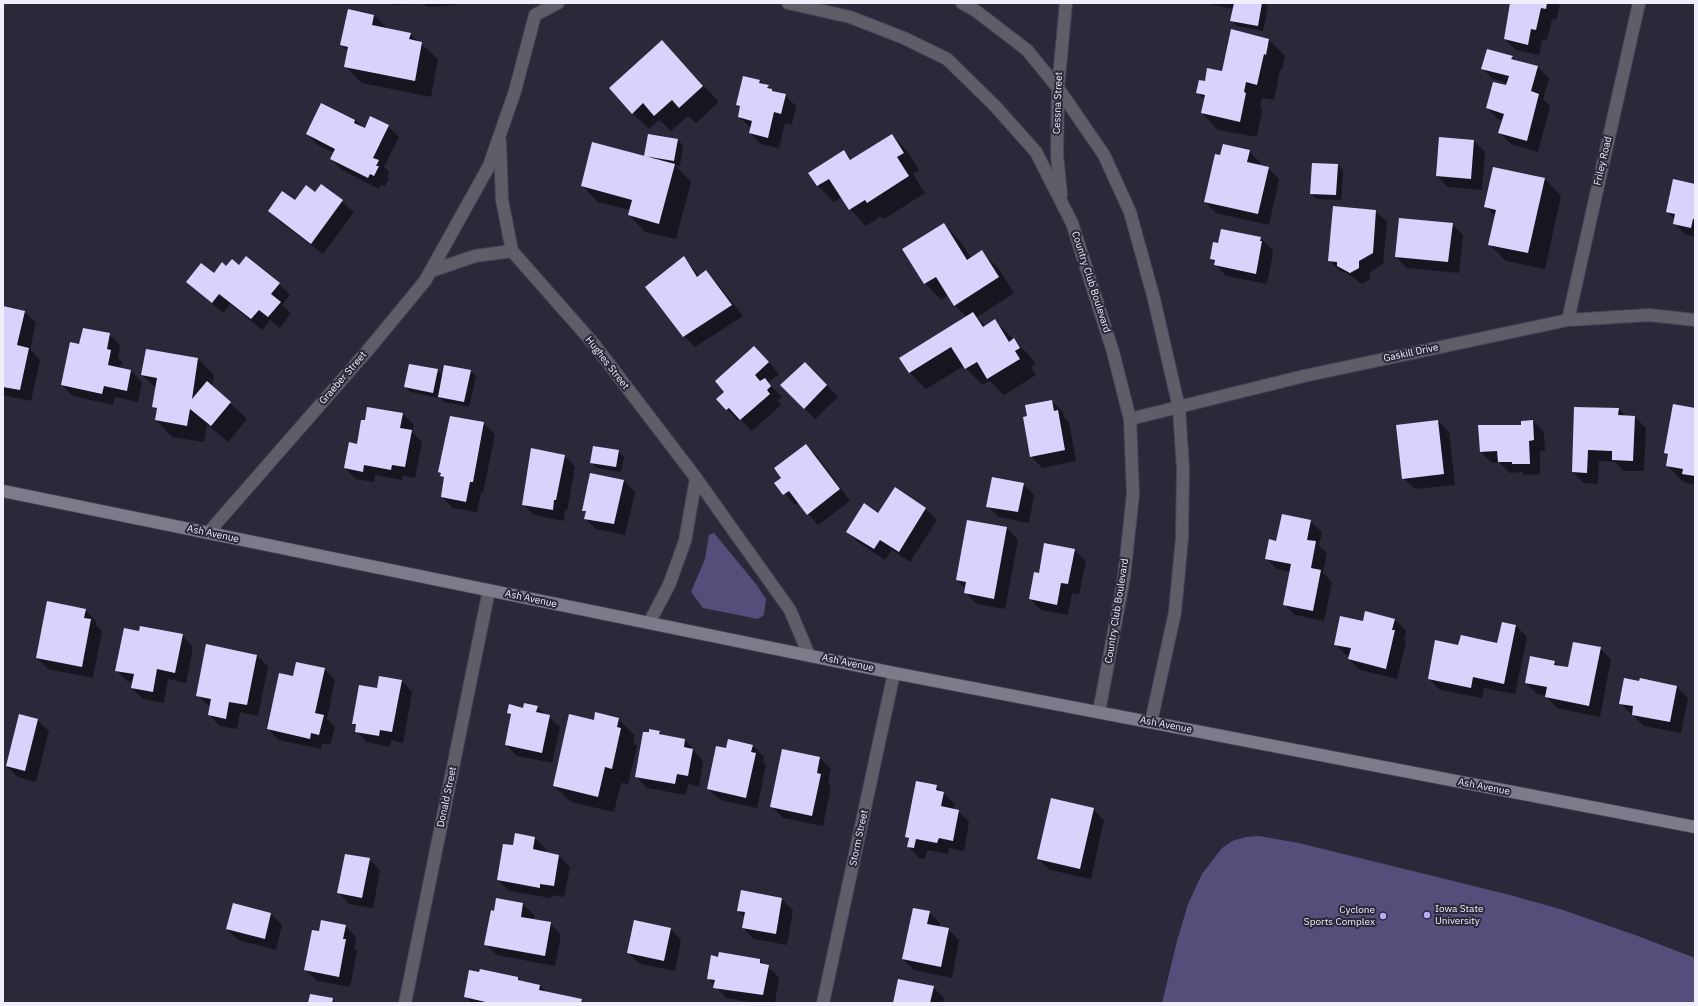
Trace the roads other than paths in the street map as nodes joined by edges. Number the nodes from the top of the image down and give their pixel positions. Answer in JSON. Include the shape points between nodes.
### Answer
{"nodes":[{"id":1,"x":558,"y":3,"type":"edge"},
{"id":2,"x":788,"y":3,"type":"edge"},
{"id":3,"x":962,"y":3,"type":"edge"},
{"id":4,"x":1066,"y":3,"type":"edge"},
{"id":5,"x":1639,"y":3,"type":"edge"},
{"id":6,"x":536,"y":9,"type":"edge"},
{"id":7,"x":1058,"y":88,"type":"junction"},
{"id":8,"x":500,"y":133,"type":"junction"},
{"id":9,"x":1062,"y":204,"type":"junction"},
{"id":10,"x":512,"y":252,"type":"junction"},
{"id":11,"x":431,"y":271,"type":"junction"},
{"id":12,"x":1568,"y":320,"type":"junction"},
{"id":13,"x":1695,"y":320,"type":"edge"},
{"id":14,"x":1179,"y":408,"type":"junction"},
{"id":15,"x":1130,"y":420,"type":"junction"},
{"id":16,"x":696,"y":478,"type":"junction"},
{"id":17,"x":3,"y":491,"type":"edge"},
{"id":18,"x":208,"y":533,"type":"junction"},
{"id":19,"x":489,"y":590,"type":"junction"},
{"id":20,"x":650,"y":623,"type":"junction"},
{"id":21,"x":808,"y":655,"type":"junction"},
{"id":22,"x":894,"y":673,"type":"junction"},
{"id":23,"x":1099,"y":712,"type":"junction"},
{"id":24,"x":1151,"y":722,"type":"junction"},
{"id":25,"x":1695,"y":827,"type":"edge"},
{"id":26,"x":405,"y":1003,"type":"edge"},
{"id":27,"x":823,"y":1003,"type":"edge"}],
"edges":[{"from":1,"to":6,"type":"street"},
{"from":2,"to":9,"type":"street","name":"Country Club Boulevard","via":[[850,17],[904,38],[947,59],[995,106],[1036,152]]},
{"from":3,"to":7,"type":"street","via":[[1027,50]]},
{"from":4,"to":7,"type":"street","name":"Cessna Street"},
{"from":5,"to":12,"type":"street","name":"Friley Road"},
{"from":6,"to":8,"type":"street","via":[[515,92]]},
{"from":7,"to":9,"type":"street","name":"Cessna Street","via":[[1057,155]]},
{"from":7,"to":14,"type":"street","via":[[1104,155],[1130,212],[1154,299]]},
{"from":8,"to":10,"type":"street","via":[[502,200]]},
{"from":8,"to":11,"type":"street","name":"Graeber Street","via":[[489,166]]},
{"from":9,"to":15,"type":"street","name":"Country Club Boulevard","via":[[1072,224],[1096,295]]},
{"from":10,"to":11,"type":"street","via":[[474,256]]},
{"from":10,"to":16,"type":"street","name":"Hughes Street","via":[[592,343]]},
{"from":11,"to":18,"type":"street","name":"Graeber Street","via":[[368,350]]},
{"from":12,"to":13,"type":"street","name":"Gaskill Drive","via":[[1649,315]]},
{"from":12,"to":14,"type":"street","name":"Gaskill Drive","via":[[1304,376]]},
{"from":14,"to":15,"type":"street","name":"Gaskill Drive"},
{"from":14,"to":24,"type":"street","via":[[1183,469],[1182,538],[1174,612]]},
{"from":15,"to":23,"type":"street","name":"Country Club Boulevard","via":[[1133,494],[1124,577]]},
{"from":16,"to":20,"type":"street","via":[[685,541],[669,585]]},
{"from":16,"to":21,"type":"street","name":"Hughes Street","via":[[790,610]]},
{"from":17,"to":18,"type":"street","name":"Ash Avenue"},
{"from":18,"to":19,"type":"street","name":"Ash Avenue"},
{"from":19,"to":20,"type":"street","name":"Ash Avenue"},
{"from":19,"to":26,"type":"street","name":"Donald Street"},
{"from":20,"to":21,"type":"street","name":"Ash Avenue"},
{"from":21,"to":22,"type":"street","name":"Ash Avenue"},
{"from":22,"to":23,"type":"street","name":"Ash Avenue"},
{"from":22,"to":27,"type":"street","name":"Storm Street"},
{"from":23,"to":24,"type":"street","name":"Ash Avenue"},
{"from":24,"to":25,"type":"street","name":"Ash Avenue"}]}
